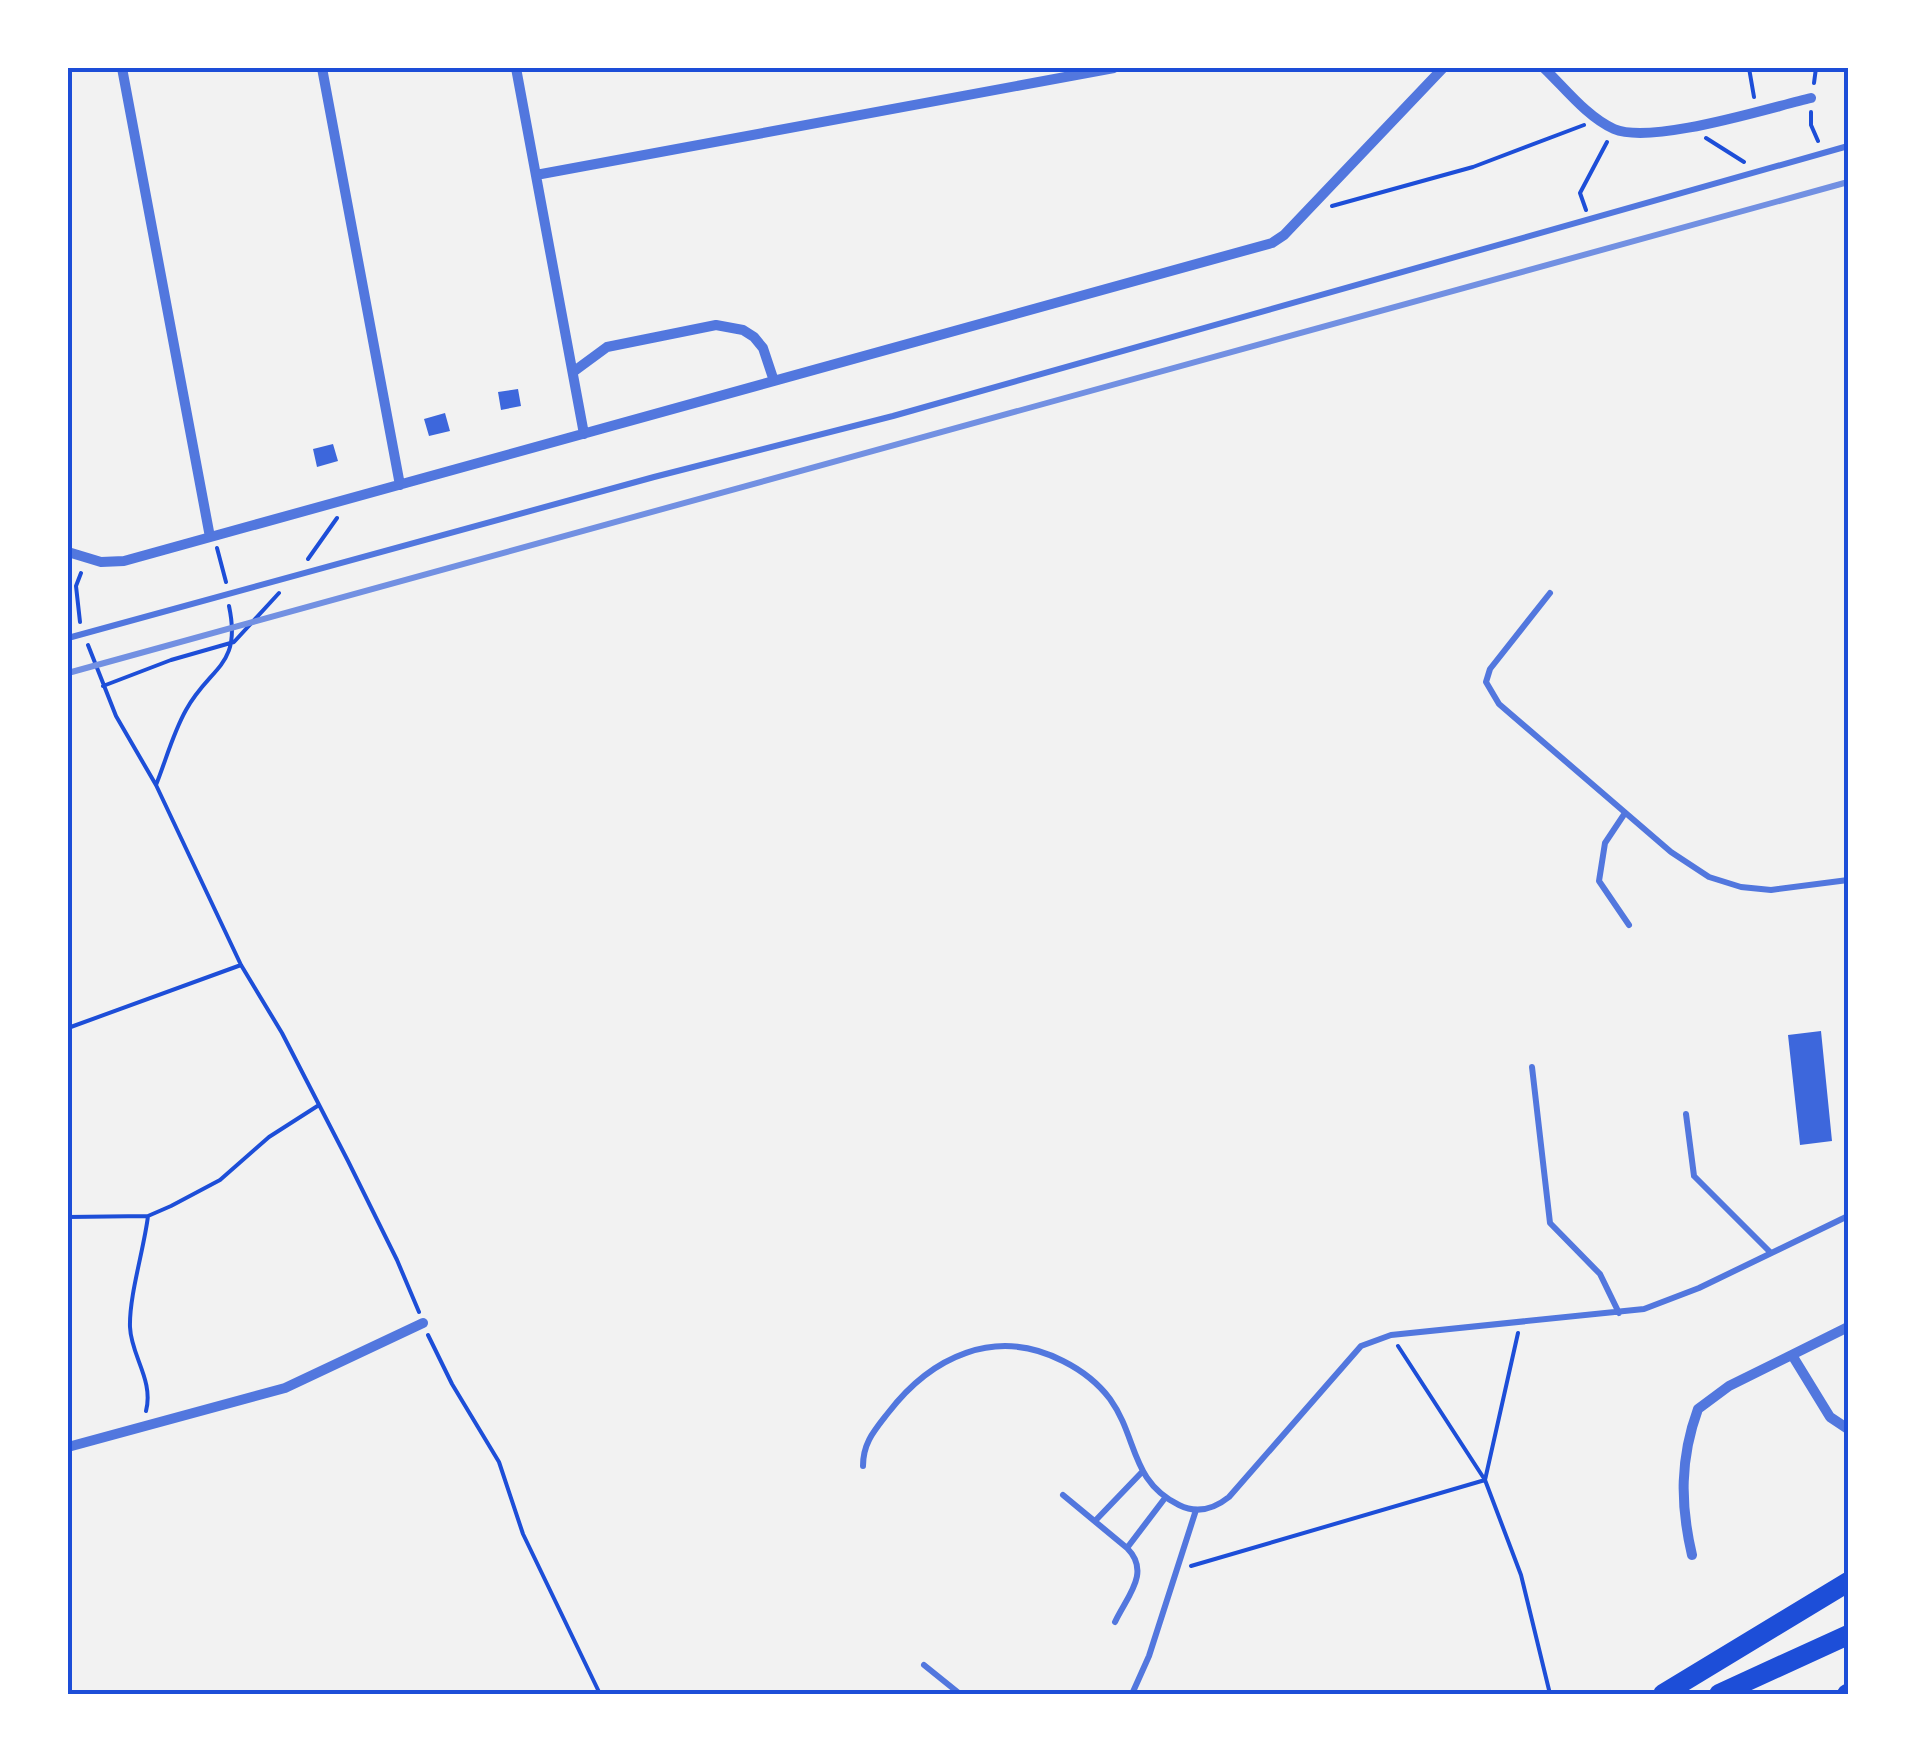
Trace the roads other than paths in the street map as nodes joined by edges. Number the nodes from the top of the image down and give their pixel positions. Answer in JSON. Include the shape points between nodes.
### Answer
{"nodes":[{"id":1,"x":122,"y":68,"type":"edge"},
{"id":2,"x":322,"y":68,"type":"edge"},
{"id":3,"x":516,"y":68,"type":"edge"},
{"id":4,"x":1114,"y":68,"type":"edge"},
{"id":5,"x":1443,"y":68,"type":"edge"},
{"id":6,"x":1544,"y":68,"type":"edge"},
{"id":7,"x":1811,"y":98,"type":"road end"},
{"id":8,"x":1848,"y":146,"type":"edge"},
{"id":9,"x":536,"y":175,"type":"junction"},
{"id":10,"x":573,"y":372,"type":"junction"},
{"id":11,"x":774,"y":381,"type":"junction"},
{"id":12,"x":584,"y":434,"type":"junction"},
{"id":13,"x":400,"y":484,"type":"junction"},
{"id":14,"x":210,"y":537,"type":"junction"},
{"id":15,"x":68,"y":552,"type":"edge"},
{"id":16,"x":1550,"y":593,"type":"dead end"},
{"id":17,"x":68,"y":638,"type":"edge"},
{"id":18,"x":1625,"y":813,"type":"junction"},
{"id":19,"x":1848,"y":880,"type":"edge"},
{"id":20,"x":1629,"y":925,"type":"dead end"},
{"id":21,"x":1532,"y":1067,"type":"dead end"},
{"id":22,"x":1686,"y":1114,"type":"dead end"},
{"id":23,"x":1848,"y":1216,"type":"edge"},
{"id":24,"x":1771,"y":1252,"type":"junction"},
{"id":25,"x":1618,"y":1313,"type":"junction"},
{"id":26,"x":423,"y":1323,"type":"road end"},
{"id":27,"x":1848,"y":1327,"type":"edge"},
{"id":28,"x":1792,"y":1355,"type":"junction"},
{"id":29,"x":1848,"y":1429,"type":"edge"},
{"id":30,"x":68,"y":1447,"type":"edge"},
{"id":31,"x":864,"y":1466,"type":"dead end"},
{"id":32,"x":1142,"y":1472,"type":"junction"},
{"id":33,"x":1064,"y":1495,"type":"dead end"},
{"id":34,"x":1165,"y":1498,"type":"junction"},
{"id":35,"x":1196,"y":1510,"type":"junction"},
{"id":36,"x":1095,"y":1521,"type":"junction"},
{"id":37,"x":1126,"y":1548,"type":"junction"},
{"id":38,"x":1692,"y":1554,"type":"dead end"},
{"id":39,"x":1848,"y":1582,"type":"edge"},
{"id":40,"x":1115,"y":1622,"type":"dead end"},
{"id":41,"x":1848,"y":1634,"type":"edge"},
{"id":42,"x":924,"y":1665,"type":"dead end"},
{"id":43,"x":960,"y":1694,"type":"edge"},
{"id":44,"x":1132,"y":1694,"type":"edge"},
{"id":45,"x":1663,"y":1694,"type":"edge"},
{"id":46,"x":1719,"y":1694,"type":"edge"}],
"edges":[{"from":1,"to":14,"type":"street"},
{"from":2,"to":13,"type":"street"},
{"from":3,"to":9,"type":"street"},
{"from":4,"to":9,"type":"street"},
{"from":5,"to":11,"type":"street","via":[[1272,243]]},
{"from":6,"to":7,"type":"street","via":[[1599,120],[1642,133]]},
{"from":8,"to":17,"type":"lane","via":[[893,416]]},
{"from":9,"to":10,"type":"street"},
{"from":10,"to":11,"type":"street","via":[[615,344],[716,325],[754,337]]},
{"from":10,"to":12,"type":"street"},
{"from":11,"to":12,"type":"street"},
{"from":12,"to":13,"type":"street"},
{"from":13,"to":14,"type":"street"},
{"from":14,"to":15,"type":"street","via":[[124,561]]},
{"from":16,"to":18,"type":"lane","via":[[1490,669],[1489,691]]},
{"from":18,"to":19,"type":"lane","via":[[1671,852],[1725,882],[1771,890]]},
{"from":18,"to":20,"type":"lane","via":[[1606,843],[1599,881]]},
{"from":21,"to":25,"type":"lane","via":[[1550,1223],[1600,1274]]},
{"from":22,"to":24,"type":"lane","via":[[1694,1176]]},
{"from":23,"to":24,"type":"lane"},
{"from":24,"to":25,"type":"lane","via":[[1699,1288]]},
{"from":25,"to":35,"type":"lane","via":[[1392,1335],[1361,1346],[1229,1497]]},
{"from":26,"to":30,"type":"street","via":[[284,1388]]},
{"from":27,"to":28,"type":"street"},
{"from":28,"to":29,"type":"street","via":[[1830,1417]]},
{"from":28,"to":38,"type":"street","via":[[1698,1409],[1682,1476]]},
{"from":31,"to":32,"type":"lane","via":[[864,1444],[924,1373],[965,1353],[1008,1347],[1060,1359],[1096,1384],[1121,1419]]},
{"from":32,"to":34,"type":"lane"},
{"from":32,"to":36,"type":"lane"},
{"from":33,"to":36,"type":"lane"},
{"from":34,"to":35,"type":"lane"},
{"from":34,"to":37,"type":"lane"},
{"from":35,"to":44,"type":"lane"},
{"from":36,"to":37,"type":"lane"},
{"from":37,"to":40,"type":"lane","via":[[1139,1570]]},
{"from":39,"to":45,"type":"main road"},
{"from":41,"to":46,"type":"main road"},
{"from":42,"to":43,"type":"lane"}]}
